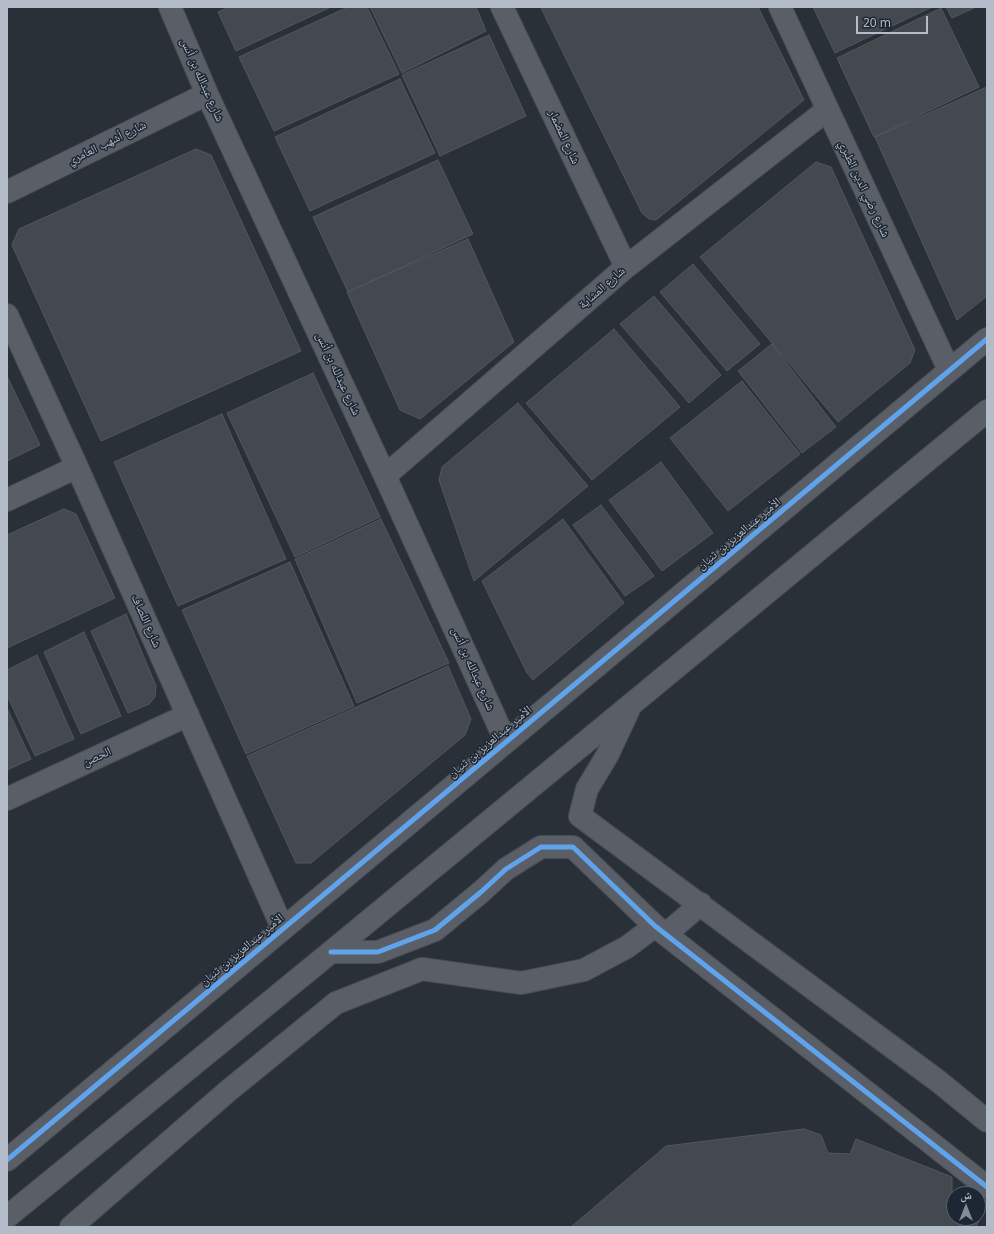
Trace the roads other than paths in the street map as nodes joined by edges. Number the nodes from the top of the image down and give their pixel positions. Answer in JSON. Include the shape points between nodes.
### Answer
{"nodes":[{"id":1,"x":170,"y":7,"type":"edge"},
{"id":2,"x":502,"y":7,"type":"edge"},
{"id":3,"x":780,"y":7,"type":"edge"},
{"id":4,"x":207,"y":94,"type":"junction"},
{"id":5,"x":827,"y":110,"type":"junction"},
{"id":6,"x":7,"y":192,"type":"edge"},
{"id":7,"x":626,"y":267,"type":"junction"},
{"id":8,"x":7,"y":315,"type":"edge"},
{"id":9,"x":987,"y":339,"type":"edge"},
{"id":10,"x":949,"y":370,"type":"junction"},
{"id":11,"x":987,"y":411,"type":"edge"},
{"id":12,"x":77,"y":467,"type":"junction"},
{"id":13,"x":385,"y":476,"type":"junction"},
{"id":14,"x":7,"y":500,"type":"edge"},
{"id":15,"x":632,"y":703,"type":"junction"},
{"id":16,"x":188,"y":715,"type":"junction"},
{"id":17,"x":506,"y":742,"type":"junction"},
{"id":18,"x":7,"y":799,"type":"edge"},
{"id":19,"x":701,"y":904,"type":"junction"},
{"id":20,"x":283,"y":929,"type":"junction"},
{"id":21,"x":661,"y":930,"type":"junction"},
{"id":22,"x":331,"y":952,"type":"junction"},
{"id":23,"x":987,"y":1121,"type":"edge"},
{"id":24,"x":7,"y":1160,"type":"edge"},
{"id":25,"x":987,"y":1187,"type":"edge"},
{"id":26,"x":7,"y":1217,"type":"edge"},
{"id":27,"x":71,"y":1227,"type":"edge"}],
"edges":[{"from":1,"to":4,"type":"street","name":"شارع عبدالله بن أنس"},
{"from":2,"to":7,"type":"street","name":"شارع المضمار"},
{"from":3,"to":5,"type":"street","name":"شارع رضي الدين الطبري"},
{"from":4,"to":6,"type":"street","name":"شارع أشهب العامري"},
{"from":4,"to":13,"type":"street","name":"شارع عبدالله بن أنس"},
{"from":5,"to":7,"type":"street","name":"شارع المشاية"},
{"from":5,"to":10,"type":"street","name":"شارع رضي الدين الطبري"},
{"from":7,"to":13,"type":"street","name":"شارع المشاية"},
{"from":8,"to":12,"type":"street","name":"شارع اللصاف"},
{"from":9,"to":10,"type":"street","name":"الأمير عبدالعزيز بن ثنيان"},
{"from":10,"to":17,"type":"street","name":"الأمير عبدالعزيز بن ثنيان"},
{"from":11,"to":15,"type":"street"},
{"from":12,"to":14,"type":"street"},
{"from":12,"to":16,"type":"street","name":"شارع اللصاف"},
{"from":13,"to":17,"type":"street","name":"شارع عبدالله بن أنس"},
{"from":15,"to":19,"type":"street","via":[[608,754],[587,789],[580,816]]},
{"from":15,"to":22,"type":"street"},
{"from":16,"to":18,"type":"street","name":"الحصن"},
{"from":16,"to":20,"type":"street","name":"شارع اللصاف"},
{"from":17,"to":20,"type":"street","name":"الأمير عبدالعزيز بن ثنيان"},
{"from":19,"to":21,"type":"street"},
{"from":19,"to":23,"type":"street","via":[[938,1081]]},
{"from":20,"to":24,"type":"street","name":"الأمير عبدالعزيز بن ثنيان"},
{"from":21,"to":22,"type":"street","via":[[573,847],[541,847],[506,869],[435,930],[378,952]]},
{"from":21,"to":25,"type":"street"},
{"from":21,"to":27,"type":"street","via":[[584,970],[521,984],[422,969],[336,1003],[228,1091]]},
{"from":22,"to":26,"type":"street"}]}
